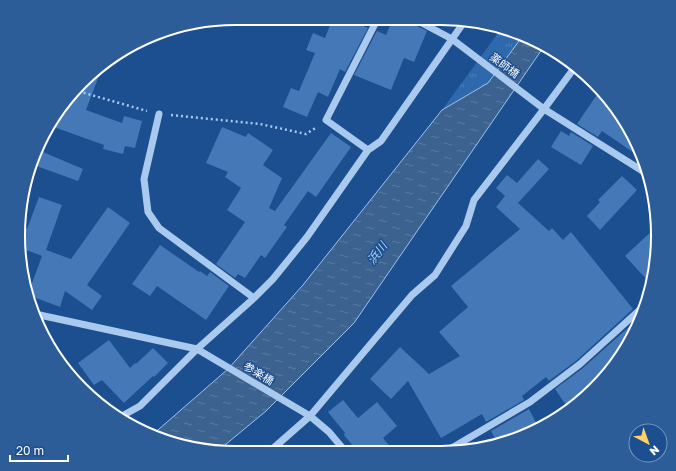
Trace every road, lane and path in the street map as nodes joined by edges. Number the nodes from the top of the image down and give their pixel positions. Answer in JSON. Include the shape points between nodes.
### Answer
{"nodes":[{"id":1,"x":374,"y":25,"type":"edge"},
{"id":2,"x":426,"y":25,"type":"edge"},
{"id":3,"x":461,"y":26,"type":"edge"},
{"id":4,"x":452,"y":39,"type":"junction"},
{"id":5,"x":572,"y":71,"type":"edge"},
{"id":6,"x":82,"y":92,"type":"edge"},
{"id":7,"x":544,"y":109,"type":"junction"},
{"id":8,"x":159,"y":114,"type":"junction"},
{"id":9,"x":326,"y":120,"type":"junction"},
{"id":10,"x":368,"y":150,"type":"junction"},
{"id":11,"x":641,"y":170,"type":"edge"},
{"id":12,"x":254,"y":298,"type":"junction"},
{"id":13,"x":636,"y":313,"type":"edge"},
{"id":14,"x":41,"y":315,"type":"edge"},
{"id":15,"x":197,"y":349,"type":"junction"},
{"id":16,"x":125,"y":415,"type":"edge"},
{"id":17,"x":310,"y":416,"type":"junction"},
{"id":18,"x":276,"y":446,"type":"edge"},
{"id":19,"x":341,"y":446,"type":"edge"},
{"id":20,"x":455,"y":446,"type":"edge"}],
"edges":[{"from":1,"to":9,"type":"street"},
{"from":2,"to":4,"type":"street","name":"薬師橋"},
{"from":3,"to":4,"type":"street"},
{"from":4,"to":7,"type":"street","name":"薬師橋"},
{"from":4,"to":10,"type":"street","via":[[381,141]]},
{"from":5,"to":7,"type":"street"},
{"from":6,"to":8,"type":"path"},
{"from":7,"to":11,"type":"street","name":"薬師橋"},
{"from":7,"to":17,"type":"street","via":[[474,200],[466,226],[435,275],[412,295]]},
{"from":8,"to":9,"type":"path","via":[[260,124],[306,134]]},
{"from":8,"to":12,"type":"street","via":[[144,179],[148,212],[159,228]]},
{"from":9,"to":10,"type":"street"},
{"from":10,"to":12,"type":"street","via":[[307,237]]},
{"from":12,"to":15,"type":"street"},
{"from":13,"to":20,"type":"street","via":[[580,364],[536,397]]},
{"from":14,"to":15,"type":"street","name":"参楽橋"},
{"from":15,"to":16,"type":"street","via":[[140,406]]},
{"from":15,"to":17,"type":"street","name":"参楽橋"},
{"from":17,"to":18,"type":"street"},
{"from":17,"to":19,"type":"street","name":"参楽橋"}]}
